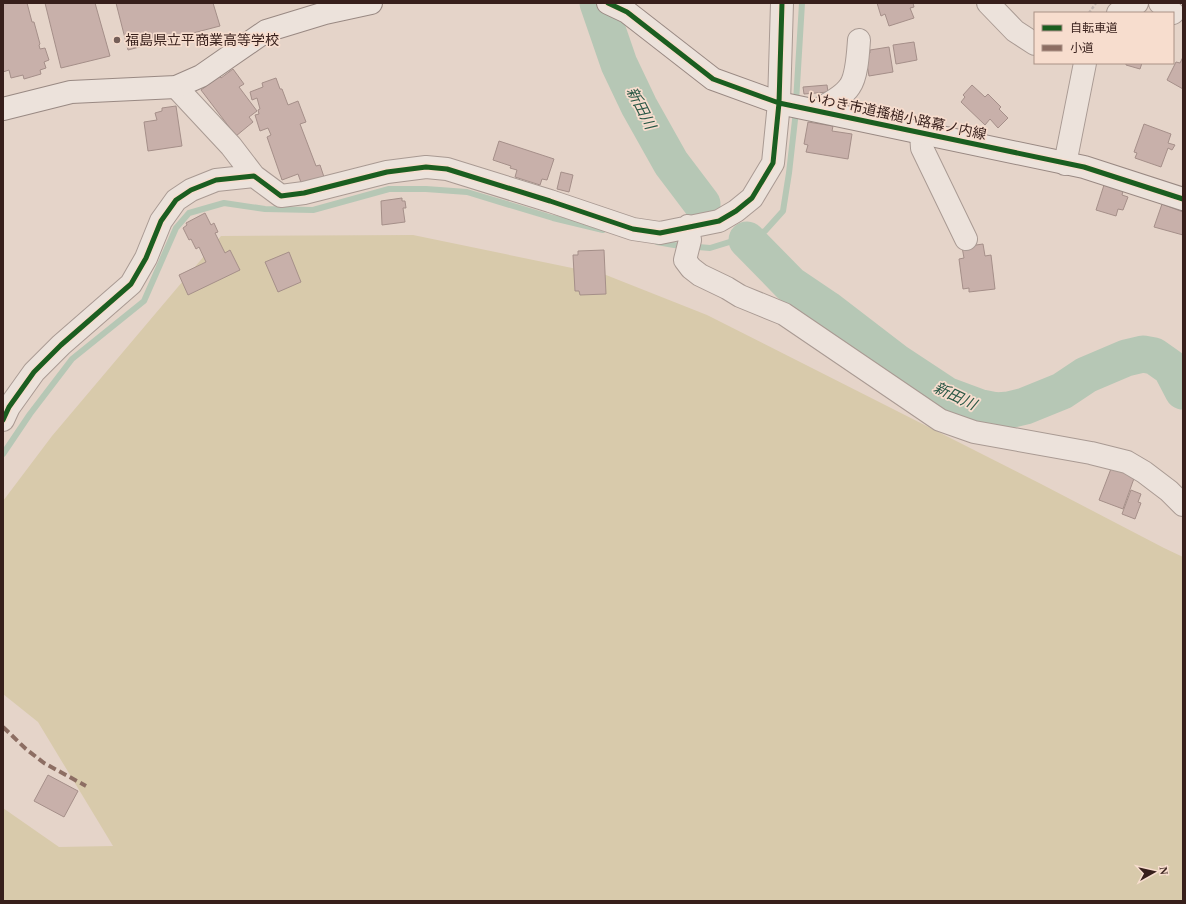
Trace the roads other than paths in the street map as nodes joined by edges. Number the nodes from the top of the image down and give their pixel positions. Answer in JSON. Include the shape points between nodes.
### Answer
{"nodes":[{"id":1,"x":371,"y":3,"type":"edge"},
{"id":2,"x":782,"y":3,"type":"edge"},
{"id":3,"x":988,"y":3,"type":"edge"},
{"id":4,"x":1136,"y":3,"type":"edge"},
{"id":5,"x":1160,"y":3,"type":"edge"},
{"id":6,"x":618,"y":8,"type":"edge"},
{"id":7,"x":1120,"y":12,"type":"edge"},
{"id":8,"x":1172,"y":12,"type":"edge"},
{"id":9,"x":1174,"y":14,"type":"edge"},
{"id":10,"x":1183,"y":20,"type":"edge"},
{"id":11,"x":859,"y":40,"type":"dead end"},
{"id":12,"x":1034,"y":43,"type":"edge"},
{"id":13,"x":1082,"y":64,"type":"edge"},
{"id":14,"x":176,"y":87,"type":"junction"},
{"id":15,"x":797,"y":106,"type":"junction"},
{"id":16,"x":3,"y":109,"type":"edge"},
{"id":17,"x":921,"y":134,"type":"junction"},
{"id":18,"x":1065,"y":164,"type":"junction"},
{"id":19,"x":254,"y":176,"type":"junction"},
{"id":20,"x":1183,"y":199,"type":"edge"},
{"id":21,"x":690,"y":238,"type":"junction"},
{"id":22,"x":966,"y":239,"type":"dead end"},
{"id":23,"x":3,"y":420,"type":"edge"},
{"id":24,"x":1183,"y":505,"type":"edge"}],
"edges":[{"from":1,"to":14,"type":"street","via":[[324,13],[266,31],[201,76]]},
{"from":2,"to":15,"type":"street"},
{"from":3,"to":12,"type":"street","via":[[1015,31]]},
{"from":4,"to":7,"type":"street"},
{"from":5,"to":8,"type":"street"},
{"from":6,"to":15,"type":"street","name":"いわき市道搔槌小路幕ノ内線","via":[[713,79]]},
{"from":9,"to":10,"type":"street"},
{"from":11,"to":15,"type":"street","via":[[854,76],[846,92]]},
{"from":13,"to":18,"type":"street"},
{"from":14,"to":16,"type":"street","via":[[71,92]]},
{"from":14,"to":19,"type":"street","via":[[231,146]]},
{"from":15,"to":17,"type":"street","name":"いわき市道搔槌小路幕ノ内線"},
{"from":15,"to":21,"type":"street","via":[[772,163],[752,198],[736,211]]},
{"from":17,"to":18,"type":"street","name":"いわき市道搔槌小路幕ノ内線"},
{"from":17,"to":22,"type":"street","via":[[922,148]]},
{"from":18,"to":20,"type":"street","name":"いわき市道搔槌小路幕ノ内線"},
{"from":19,"to":21,"type":"street","via":[[281,196],[304,193],[404,169],[447,169],[633,229]]},
{"from":19,"to":23,"type":"street","via":[[216,180],[191,190],[176,200],[161,221],[146,258],[131,284],[34,372],[9,407]]},
{"from":21,"to":24,"type":"street","via":[[691,268],[700,275],[740,296],[784,314],[940,420],[974,432],[1084,451],[1127,462],[1169,491]]}]}
